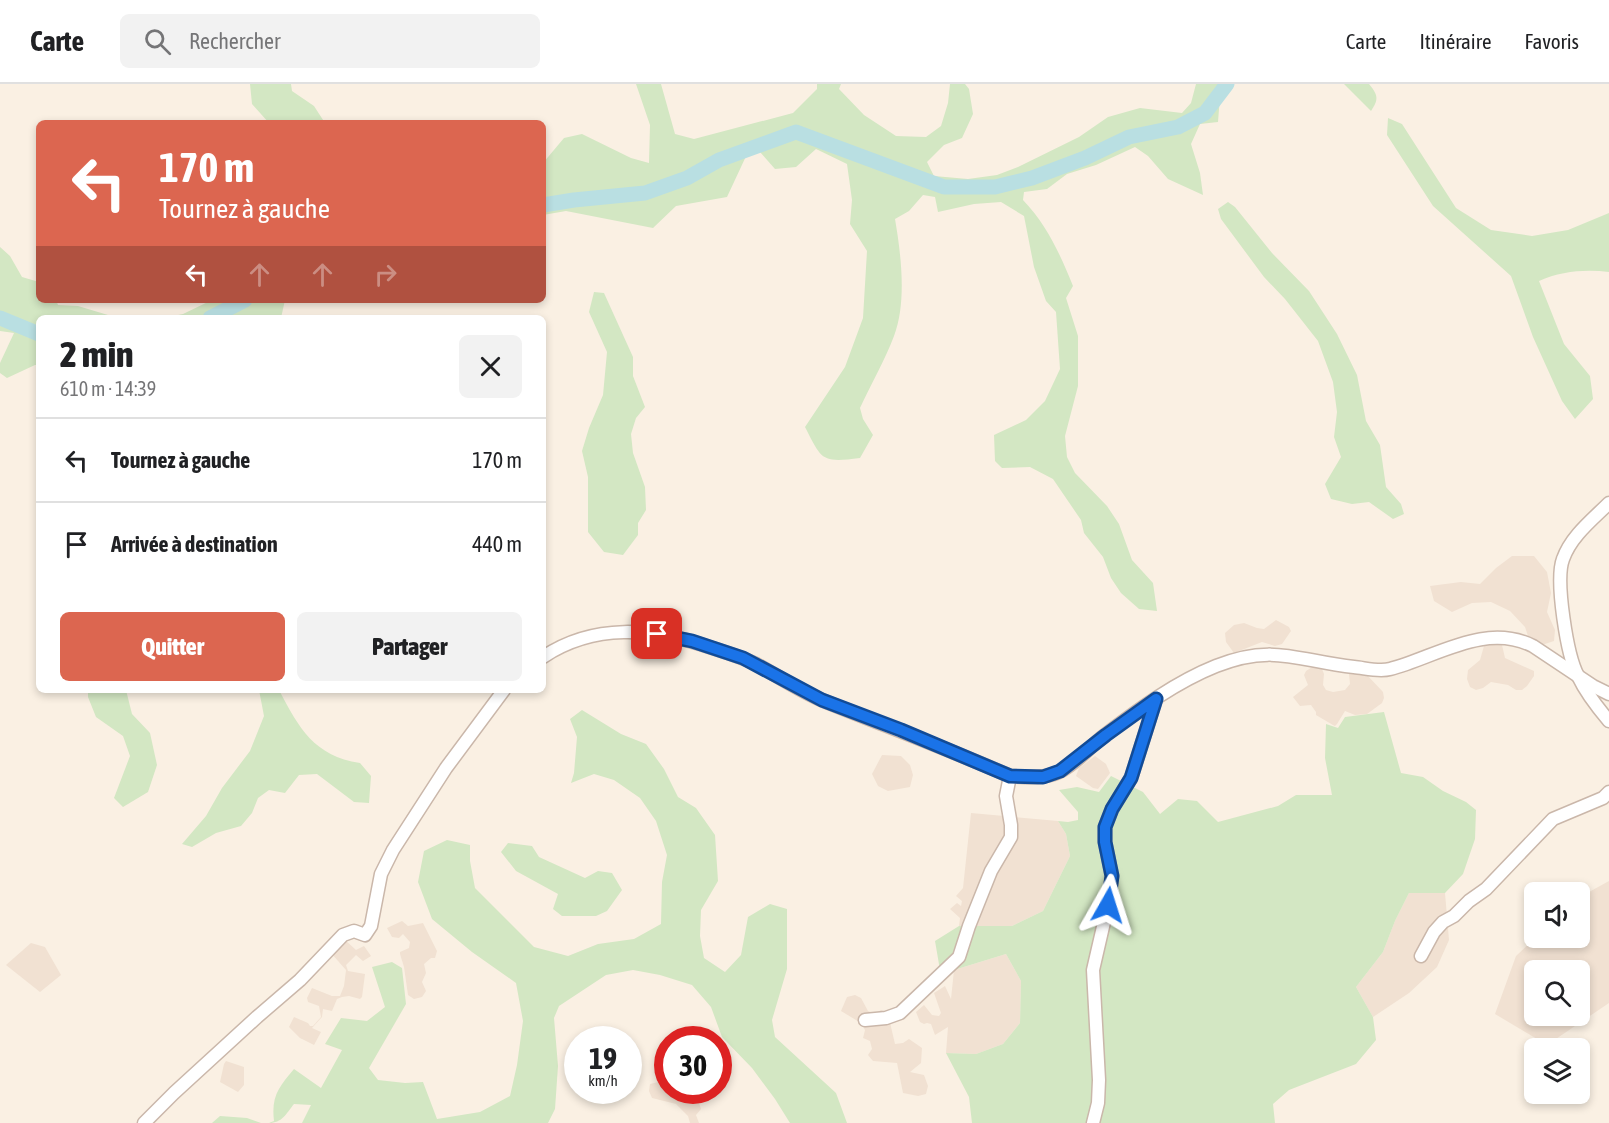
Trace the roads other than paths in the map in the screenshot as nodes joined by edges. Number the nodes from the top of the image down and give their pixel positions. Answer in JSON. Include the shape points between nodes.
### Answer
{"nodes":[{"id":1,"x":1609,"y":502,"type":"edge"},
{"id":2,"x":546,"y":655,"type":"edge"},
{"id":3,"x":1576,"y":674,"type":"junction"},
{"id":4,"x":502,"y":693,"type":"edge"},
{"id":5,"x":1609,"y":694,"type":"edge"},
{"id":6,"x":1156,"y":699,"type":"junction"},
{"id":7,"x":1609,"y":721,"type":"edge"},
{"id":8,"x":1010,"y":776,"type":"junction"},
{"id":9,"x":1609,"y":792,"type":"edge"},
{"id":10,"x":1421,"y":956,"type":"dead end"},
{"id":11,"x":865,"y":1020,"type":"dead end"},
{"id":12,"x":144,"y":1123,"type":"edge"},
{"id":13,"x":1093,"y":1123,"type":"edge"}],
"edges":[{"from":1,"to":3,"type":"street","via":[[1574,538],[1560,568],[1560,595]]},
{"from":2,"to":8,"type":"street","via":[[597,633],[646,632],[692,641],[743,658],[822,700]]},
{"from":3,"to":5,"type":"street"},
{"from":3,"to":6,"type":"street","via":[[1523,641],[1502,637],[1465,643],[1387,670],[1274,653],[1244,656],[1187,680]]},
{"from":3,"to":7,"type":"street"},
{"from":4,"to":12,"type":"street","via":[[446,768],[393,850],[378,885],[368,933],[354,931],[343,935],[300,980]]},
{"from":6,"to":8,"type":"street","via":[[1060,771],[1043,777]]},
{"from":6,"to":13,"type":"street","via":[[1131,778],[1105,827],[1112,876],[1093,970],[1099,1080]]},
{"from":8,"to":11,"type":"street","via":[[1006,796],[1011,837],[992,871],[959,957],[900,1013]]},
{"from":9,"to":10,"type":"street","via":[[1553,819],[1486,889],[1443,922]]}]}
